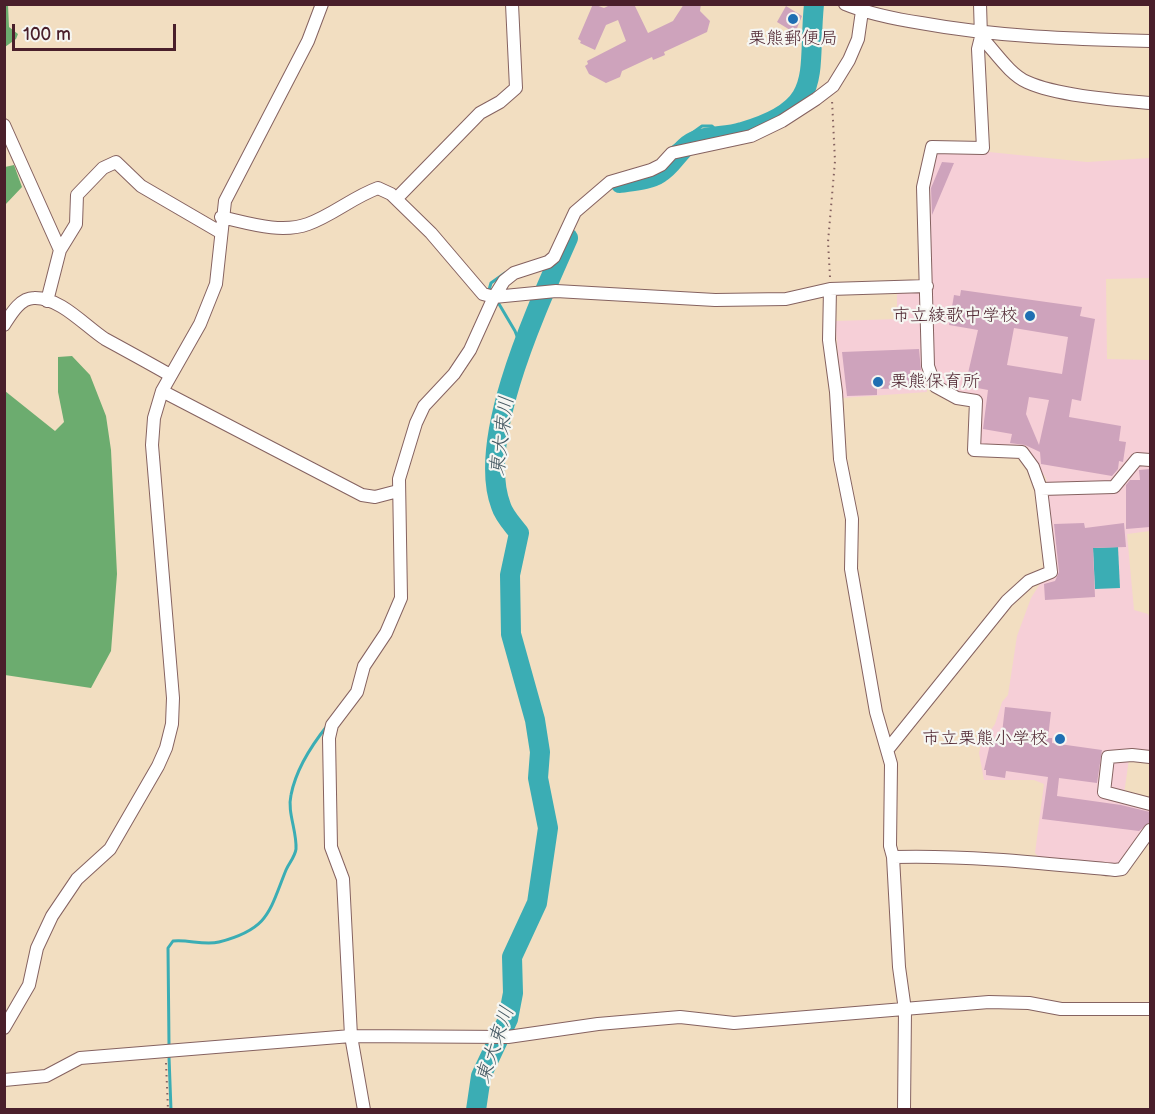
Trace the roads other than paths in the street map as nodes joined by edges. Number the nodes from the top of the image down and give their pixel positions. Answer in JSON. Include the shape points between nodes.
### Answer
{"nodes":[{"id":1,"x":322,"y":4,"type":"edge"},
{"id":2,"x":512,"y":4,"type":"edge"},
{"id":3,"x":845,"y":4,"type":"edge"},
{"id":4,"x":981,"y":4,"type":"edge"},
{"id":5,"x":862,"y":11,"type":"junction"},
{"id":6,"x":981,"y":35,"type":"junction"},
{"id":7,"x":1150,"y":41,"type":"edge"},
{"id":8,"x":1150,"y":103,"type":"edge"},
{"id":9,"x":4,"y":125,"type":"edge"},
{"id":10,"x":396,"y":199,"type":"junction"},
{"id":11,"x":221,"y":217,"type":"junction"},
{"id":12,"x":220,"y":232,"type":"junction"},
{"id":13,"x":60,"y":250,"type":"junction"},
{"id":14,"x":927,"y":286,"type":"junction"},
{"id":15,"x":830,"y":289,"type":"junction"},
{"id":16,"x":494,"y":297,"type":"junction"},
{"id":17,"x":47,"y":301,"type":"junction"},
{"id":18,"x":4,"y":325,"type":"edge"},
{"id":19,"x":170,"y":375,"type":"junction"},
{"id":20,"x":162,"y":391,"type":"junction"},
{"id":21,"x":1150,"y":460,"type":"edge"},
{"id":22,"x":1041,"y":489,"type":"junction"},
{"id":23,"x":396,"y":491,"type":"junction"},
{"id":24,"x":888,"y":749,"type":"junction"},
{"id":25,"x":1150,"y":757,"type":"edge"},
{"id":26,"x":1150,"y":804,"type":"edge"},
{"id":27,"x":1150,"y":830,"type":"edge"},
{"id":28,"x":893,"y":857,"type":"junction"},
{"id":29,"x":905,"y":1010,"type":"junction"},
{"id":30,"x":1150,"y":1010,"type":"edge"},
{"id":31,"x":4,"y":1028,"type":"edge"},
{"id":32,"x":351,"y":1036,"type":"junction"},
{"id":33,"x":4,"y":1080,"type":"edge"},
{"id":34,"x":364,"y":1110,"type":"edge"},
{"id":35,"x":904,"y":1110,"type":"edge"}],
"edges":[{"from":1,"to":11,"type":"street","via":[[308,41],[225,201]]},
{"from":2,"to":10,"type":"street","via":[[516,88],[480,113]]},
{"from":3,"to":5,"type":"street"},
{"from":4,"to":6,"type":"street"},
{"from":5,"to":6,"type":"street"},
{"from":5,"to":16,"type":"street","via":[[856,44],[833,86],[782,121],[751,136],[679,152],[651,170],[610,182],[569,220],[554,257],[543,266],[514,273]]},
{"from":6,"to":7,"type":"street"},
{"from":6,"to":8,"type":"street","via":[[1027,82]]},
{"from":6,"to":14,"type":"street","via":[[978,49],[983,148],[932,147],[923,187]]},
{"from":9,"to":13,"type":"street"},
{"from":10,"to":11,"type":"street","via":[[378,188],[308,224],[292,228]]},
{"from":10,"to":16,"type":"street","via":[[455,258],[483,294]]},
{"from":11,"to":12,"type":"street"},
{"from":12,"to":13,"type":"street","via":[[141,186],[116,162],[103,168],[77,195],[76,224]]},
{"from":12,"to":19,"type":"street","via":[[218,273],[210,304]]},
{"from":13,"to":17,"type":"street"},
{"from":14,"to":15,"type":"street"},
{"from":14,"to":22,"type":"street","via":[[928,366],[935,386],[957,399],[976,401],[974,450],[1022,452]]},
{"from":15,"to":16,"type":"street","via":[[786,299],[544,293]]},
{"from":15,"to":24,"type":"street","via":[[829,340],[840,459],[852,519],[851,569],[876,712]]},
{"from":16,"to":23,"type":"street","via":[[470,350],[424,406]]},
{"from":17,"to":18,"type":"street","via":[[24,301]]},
{"from":17,"to":19,"type":"street"},
{"from":19,"to":20,"type":"street"},
{"from":20,"to":23,"type":"street","via":[[362,495],[375,497]]},
{"from":20,"to":31,"type":"street","via":[[152,445],[172,724],[166,748],[119,836],[102,858],[77,879],[52,916],[37,948],[26,992]]},
{"from":21,"to":22,"type":"street","via":[[1137,459],[1114,488]]},
{"from":22,"to":24,"type":"street","via":[[1051,572],[1029,581],[1006,601]]},
{"from":23,"to":32,"type":"street","via":[[400,502],[399,610],[364,666],[352,702],[332,725],[329,738],[331,847],[343,879]]},
{"from":24,"to":28,"type":"street"},
{"from":25,"to":26,"type":"street","via":[[1108,757],[1104,792]]},
{"from":27,"to":28,"type":"street","via":[[1122,869],[1115,870],[932,856]]},
{"from":28,"to":29,"type":"street"},
{"from":29,"to":30,"type":"street","via":[[989,1002],[1061,1009]]},
{"from":29,"to":32,"type":"street","via":[[734,1023],[680,1017],[508,1037]]},
{"from":29,"to":35,"type":"street"},
{"from":32,"to":33,"type":"street","via":[[80,1058],[46,1076]]},
{"from":32,"to":34,"type":"street"}]}
